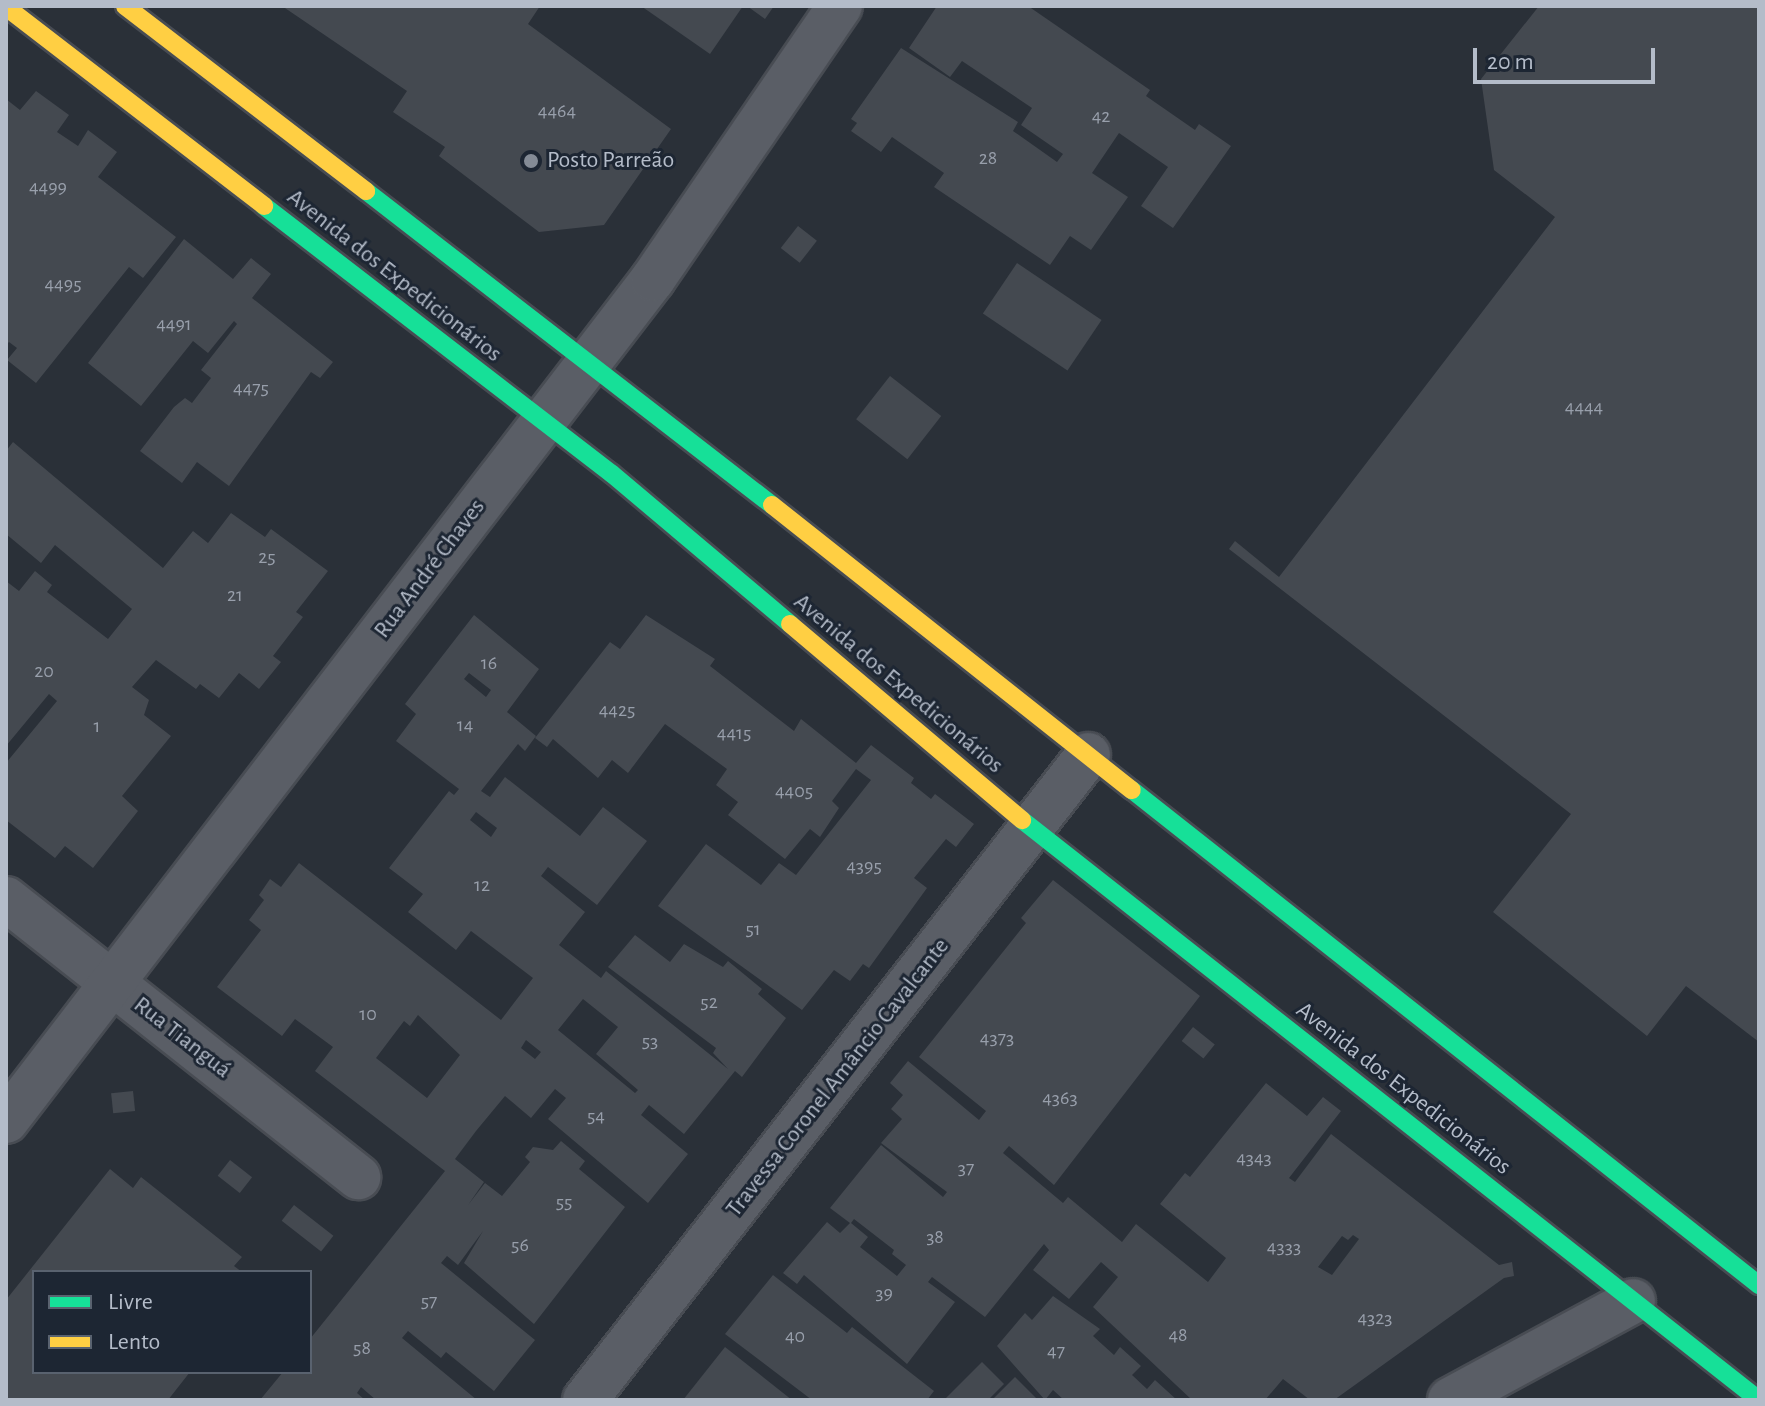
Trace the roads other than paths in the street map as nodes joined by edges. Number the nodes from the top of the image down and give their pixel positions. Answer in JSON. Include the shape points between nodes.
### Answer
{"nodes":[{"id":1,"x":125,"y":6,"type":"edge"},
{"id":2,"x":840,"y":6,"type":"edge"},
{"id":3,"x":6,"y":7,"type":"edge"},
{"id":4,"x":589,"y":363,"type":"junction"},
{"id":5,"x":544,"y":422,"type":"junction"},
{"id":6,"x":1088,"y":755,"type":"junction"},
{"id":7,"x":1032,"y":829,"type":"junction"},
{"id":8,"x":6,"y":899,"type":"edge"},
{"id":9,"x":113,"y":983,"type":"junction"},
{"id":10,"x":6,"y":1121,"type":"edge"},
{"id":11,"x":358,"y":1177,"type":"dead end"},
{"id":12,"x":1759,"y":1285,"type":"edge"},
{"id":13,"x":1633,"y":1301,"type":"junction"},
{"id":14,"x":585,"y":1400,"type":"edge"},
{"id":15,"x":1450,"y":1400,"type":"edge"},
{"id":16,"x":1759,"y":1400,"type":"edge"}],
"edges":[{"from":1,"to":4,"type":"main road","name":"Avenida dos Expedicionários"},
{"from":2,"to":4,"type":"street","name":"Rua André Chaves","via":[[653,279]]},
{"from":3,"to":5,"type":"main road","name":"Avenida dos Expedicionários"},
{"from":4,"to":5,"type":"street","name":"Rua André Chaves"},
{"from":4,"to":6,"type":"main road","name":"Avenida dos Expedicionários"},
{"from":5,"to":7,"type":"main road","name":"Avenida dos Expedicionários"},
{"from":5,"to":9,"type":"street","name":"Rua André Chaves"},
{"from":6,"to":7,"type":"street","name":"Travessa Coronel Amâncio Cavalcante"},
{"from":6,"to":12,"type":"main road","name":"Avenida dos Expedicionários"},
{"from":7,"to":13,"type":"main road","name":"Avenida dos Expedicionários"},
{"from":7,"to":14,"type":"street","name":"Travessa Coronel Amâncio Cavalcante"},
{"from":8,"to":9,"type":"street","name":"Rua Tianguá"},
{"from":9,"to":10,"type":"street","name":"Rua André Chaves"},
{"from":9,"to":11,"type":"street","name":"Rua Tianguá"},
{"from":13,"to":15,"type":"street"},
{"from":13,"to":16,"type":"main road","name":"Avenida dos Expedicionários"}]}
